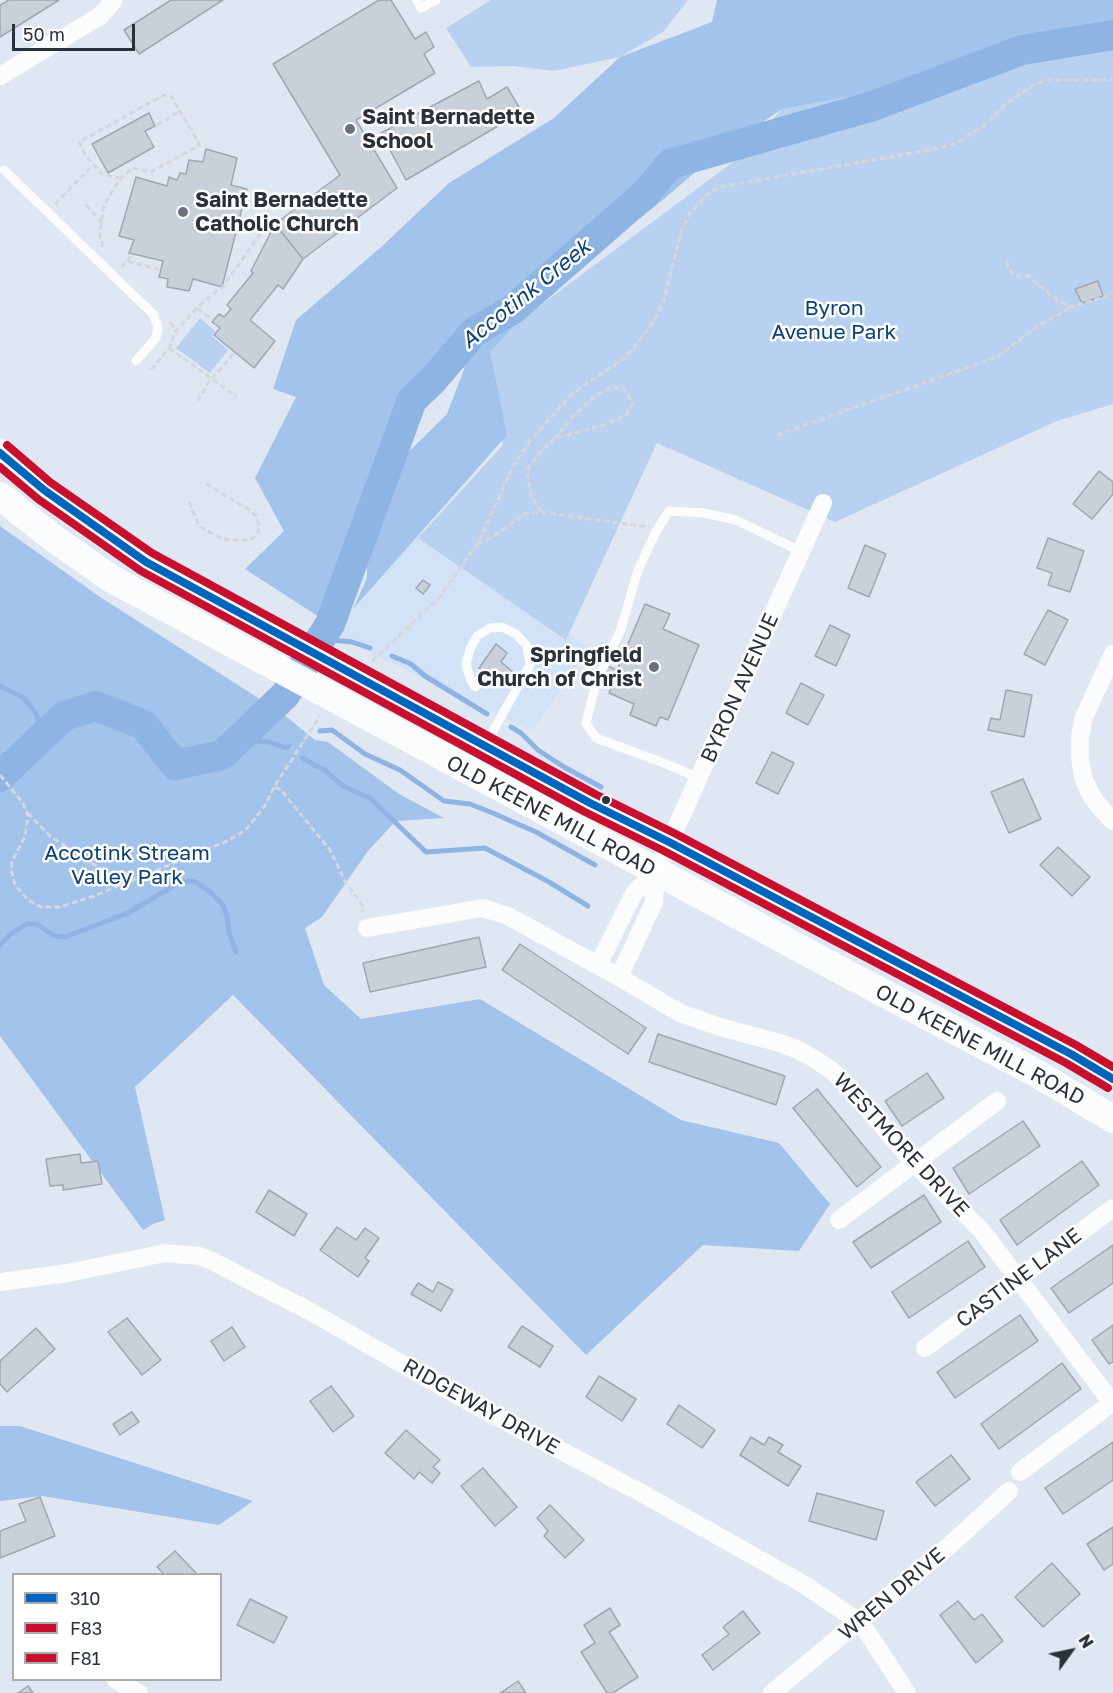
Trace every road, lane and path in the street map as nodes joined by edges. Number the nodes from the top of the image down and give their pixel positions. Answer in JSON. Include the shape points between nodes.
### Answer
{"nodes":[{"id":1,"x":114,"y":0,"type":"edge"},
{"id":2,"x":417,"y":0,"type":"edge"},
{"id":3,"x":436,"y":0,"type":"edge"},
{"id":4,"x":0,"y":76,"type":"edge"},
{"id":5,"x":1113,"y":80,"type":"edge"},
{"id":6,"x":180,"y":111,"type":"junction"},
{"id":7,"x":157,"y":125,"type":"dead end"},
{"id":8,"x":200,"y":145,"type":"junction"},
{"id":9,"x":206,"y":146,"type":"dead end"},
{"id":10,"x":93,"y":165,"type":"junction"},
{"id":11,"x":4,"y":170,"type":"dead end"},
{"id":12,"x":121,"y":178,"type":"junction"},
{"id":13,"x":61,"y":198,"type":"dead end"},
{"id":14,"x":86,"y":205,"type":"dead end"},
{"id":15,"x":102,"y":223,"type":"junction"},
{"id":16,"x":261,"y":233,"type":"dead end"},
{"id":17,"x":105,"y":254,"type":"dead end"},
{"id":18,"x":132,"y":254,"type":"dead end"},
{"id":19,"x":128,"y":261,"type":"junction"},
{"id":20,"x":1006,"y":261,"type":"dead end"},
{"id":21,"x":119,"y":268,"type":"dead end"},
{"id":22,"x":161,"y":270,"type":"dead end"},
{"id":23,"x":1113,"y":294,"type":"edge"},
{"id":24,"x":1072,"y":307,"type":"junction"},
{"id":25,"x":197,"y":308,"type":"junction"},
{"id":26,"x":213,"y":320,"type":"dead end"},
{"id":27,"x":169,"y":348,"type":"junction"},
{"id":28,"x":235,"y":352,"type":"dead end"},
{"id":29,"x":136,"y":361,"type":"dead end"},
{"id":30,"x":151,"y":370,"type":"dead end"},
{"id":31,"x":212,"y":379,"type":"junction"},
{"id":32,"x":236,"y":396,"type":"dead end"},
{"id":33,"x":197,"y":401,"type":"dead end"},
{"id":34,"x":777,"y":435,"type":"dead end"},
{"id":35,"x":555,"y":438,"type":"junction"},
{"id":36,"x":0,"y":453,"type":"edge"},
{"id":37,"x":203,"y":482,"type":"dead end"},
{"id":38,"x":0,"y":496,"type":"edge"},
{"id":39,"x":189,"y":502,"type":"dead end"},
{"id":40,"x":823,"y":503,"type":"dead end"},
{"id":41,"x":541,"y":513,"type":"junction"},
{"id":42,"x":658,"y":528,"type":"junction"},
{"id":43,"x":478,"y":543,"type":"junction"},
{"id":44,"x":801,"y":552,"type":"junction"},
{"id":45,"x":1113,"y":654,"type":"edge"},
{"id":46,"x":374,"y":674,"type":"junction"},
{"id":47,"x":476,"y":687,"type":"dead end"},
{"id":48,"x":322,"y":712,"type":"dead end"},
{"id":49,"x":489,"y":749,"type":"junction"},
{"id":50,"x":0,"y":775,"type":"edge"},
{"id":51,"x":699,"y":778,"type":"junction"},
{"id":52,"x":274,"y":787,"type":"junction"},
{"id":53,"x":27,"y":812,"type":"junction"},
{"id":54,"x":1113,"y":820,"type":"edge"},
{"id":55,"x":669,"y":842,"type":"junction"},
{"id":56,"x":656,"y":872,"type":"junction"},
{"id":57,"x":129,"y":881,"type":"junction"},
{"id":58,"x":367,"y":928,"type":"joint"},
{"id":59,"x":598,"y":965,"type":"junction"},
{"id":60,"x":620,"y":976,"type":"junction"},
{"id":61,"x":1113,"y":1079,"type":"edge"},
{"id":62,"x":997,"y":1101,"type":"dead end"},
{"id":63,"x":1113,"y":1119,"type":"edge"},
{"id":64,"x":914,"y":1163,"type":"junction"},
{"id":65,"x":1113,"y":1208,"type":"edge"},
{"id":66,"x":839,"y":1220,"type":"dead end"},
{"id":67,"x":1018,"y":1278,"type":"junction"},
{"id":68,"x":0,"y":1282,"type":"edge"},
{"id":69,"x":925,"y":1348,"type":"dead end"},
{"id":70,"x":1113,"y":1403,"type":"edge"},
{"id":71,"x":1020,"y":1472,"type":"dead end"},
{"id":72,"x":1009,"y":1491,"type":"dead end"},
{"id":73,"x":858,"y":1621,"type":"junction"},
{"id":74,"x":118,"y":1681,"type":"edge"},
{"id":75,"x":139,"y":1693,"type":"edge"},
{"id":76,"x":772,"y":1693,"type":"edge"},
{"id":77,"x":907,"y":1693,"type":"edge"}],
"edges":[{"from":1,"to":4,"type":"street","via":[[100,16]]},
{"from":2,"to":3,"type":"lane","via":[[421,8]]},
{"from":5,"to":43,"type":"path","via":[[1047,80],[1034,85],[955,144],[719,187],[707,195],[690,213],[681,232],[663,303],[653,322],[633,349],[573,393],[532,437],[513,465]]},
{"from":6,"to":7,"type":"path"},
{"from":6,"to":8,"type":"path"},
{"from":6,"to":10,"type":"path","via":[[171,96],[164,95],[79,142]]},
{"from":8,"to":9,"type":"path"},
{"from":8,"to":12,"type":"path","via":[[151,172],[132,168]]},
{"from":10,"to":12,"type":"path","via":[[103,175]]},
{"from":10,"to":13,"type":"path"},
{"from":11,"to":29,"type":"lane","via":[[153,314],[158,327],[156,338]]},
{"from":12,"to":15,"type":"path","via":[[106,202]]},
{"from":14,"to":15,"type":"path"},
{"from":15,"to":17,"type":"path","via":[[100,236]]},
{"from":16,"to":25,"type":"path","via":[[222,288]]},
{"from":18,"to":19,"type":"path"},
{"from":19,"to":21,"type":"path"},
{"from":19,"to":22,"type":"path"},
{"from":20,"to":24,"type":"path","via":[[1012,273],[1028,276]]},
{"from":23,"to":24,"type":"path"},
{"from":24,"to":34,"type":"path","via":[[1039,325],[998,357]]},
{"from":25,"to":26,"type":"path"},
{"from":25,"to":27,"type":"path","via":[[176,331]]},
{"from":27,"to":30,"type":"path"},
{"from":27,"to":31,"type":"path"},
{"from":28,"to":31,"type":"path"},
{"from":31,"to":32,"type":"path"},
{"from":31,"to":33,"type":"path"},
{"from":35,"to":35,"type":"path","via":[[604,425],[626,415],[633,403],[624,389],[612,387],[595,396]]},
{"from":35,"to":41,"type":"path","via":[[527,470],[531,495]]},
{"from":36,"to":46,"type":"main road","name":"OLD KEENE MILL ROAD","via":[[38,486],[146,562],[273,630]]},
{"from":37,"to":39,"type":"path","via":[[256,516],[260,525],[254,538],[218,537],[199,526]]},
{"from":38,"to":56,"type":"main road","name":"OLD KEENE MILL ROAD","via":[[112,579]]},
{"from":40,"to":44,"type":"street","name":"BYRON AVENUE"},
{"from":41,"to":42,"type":"path"},
{"from":41,"to":43,"type":"path","via":[[524,514],[494,537]]},
{"from":42,"to":44,"type":"lane","via":[[669,511],[704,513],[736,520]]},
{"from":42,"to":51,"type":"lane","via":[[638,570],[621,629],[596,683],[586,723],[596,738]]},
{"from":43,"to":46,"type":"path","via":[[440,597]]},
{"from":44,"to":51,"type":"street","name":"BYRON AVENUE"},
{"from":45,"to":54,"type":"street","via":[[1084,717],[1080,757],[1083,777],[1092,795]]},
{"from":46,"to":49,"type":"main road","name":"OLD KEENE MILL ROAD"},
{"from":47,"to":49,"type":"lane","via":[[466,664],[477,636],[490,628],[502,627],[516,634],[527,646],[530,665],[493,731]]},
{"from":48,"to":52,"type":"path"},
{"from":49,"to":55,"type":"main road","name":"OLD KEENE MILL ROAD"},
{"from":50,"to":53,"type":"path"},
{"from":51,"to":55,"type":"street","name":"BYRON AVENUE"},
{"from":52,"to":57,"type":"path","via":[[258,815],[241,833]]},
{"from":52,"to":58,"type":"path","via":[[281,790],[330,850],[346,883],[362,904]]},
{"from":53,"to":57,"type":"path","via":[[50,836],[112,876]]},
{"from":53,"to":57,"type":"path","via":[[28,827],[11,869],[15,885],[28,900],[41,907],[60,907]]},
{"from":55,"to":56,"type":"street","name":"BYRON AVENUE"},
{"from":55,"to":61,"type":"main road","name":"OLD KEENE MILL ROAD"},
{"from":56,"to":59,"type":"street","via":[[634,893]]},
{"from":56,"to":60,"type":"street","via":[[654,902]]},
{"from":56,"to":63,"type":"main road","name":"OLD KEENE MILL ROAD","via":[[1036,1073]]},
{"from":58,"to":59,"type":"street","name":"WESTMORE DRIVE","via":[[483,908],[508,916]]},
{"from":59,"to":60,"type":"street","name":"WESTMORE DRIVE"},
{"from":60,"to":64,"type":"street","name":"WESTMORE DRIVE","via":[[680,1013],[780,1043],[813,1058],[849,1087]]},
{"from":62,"to":64,"type":"street"},
{"from":64,"to":66,"type":"street"},
{"from":64,"to":67,"type":"street","name":"WESTMORE DRIVE","via":[[982,1231]]},
{"from":65,"to":67,"type":"street","name":"CASTINE LANE"},
{"from":67,"to":69,"type":"street","name":"CASTINE LANE"},
{"from":67,"to":70,"type":"street","name":"WESTMORE DRIVE"},
{"from":68,"to":73,"type":"street","name":"RIDGEWAY DRIVE","via":[[165,1253],[210,1260],[314,1313],[467,1401],[790,1576]]},
{"from":70,"to":71,"type":"street"},
{"from":72,"to":73,"type":"street","name":"WREN DRIVE","via":[[950,1546]]},
{"from":73,"to":76,"type":"street","name":"WREN DRIVE"},
{"from":73,"to":77,"type":"street","name":"RIDGEWAY DRIVE"},
{"from":74,"to":75,"type":"street"}]}
